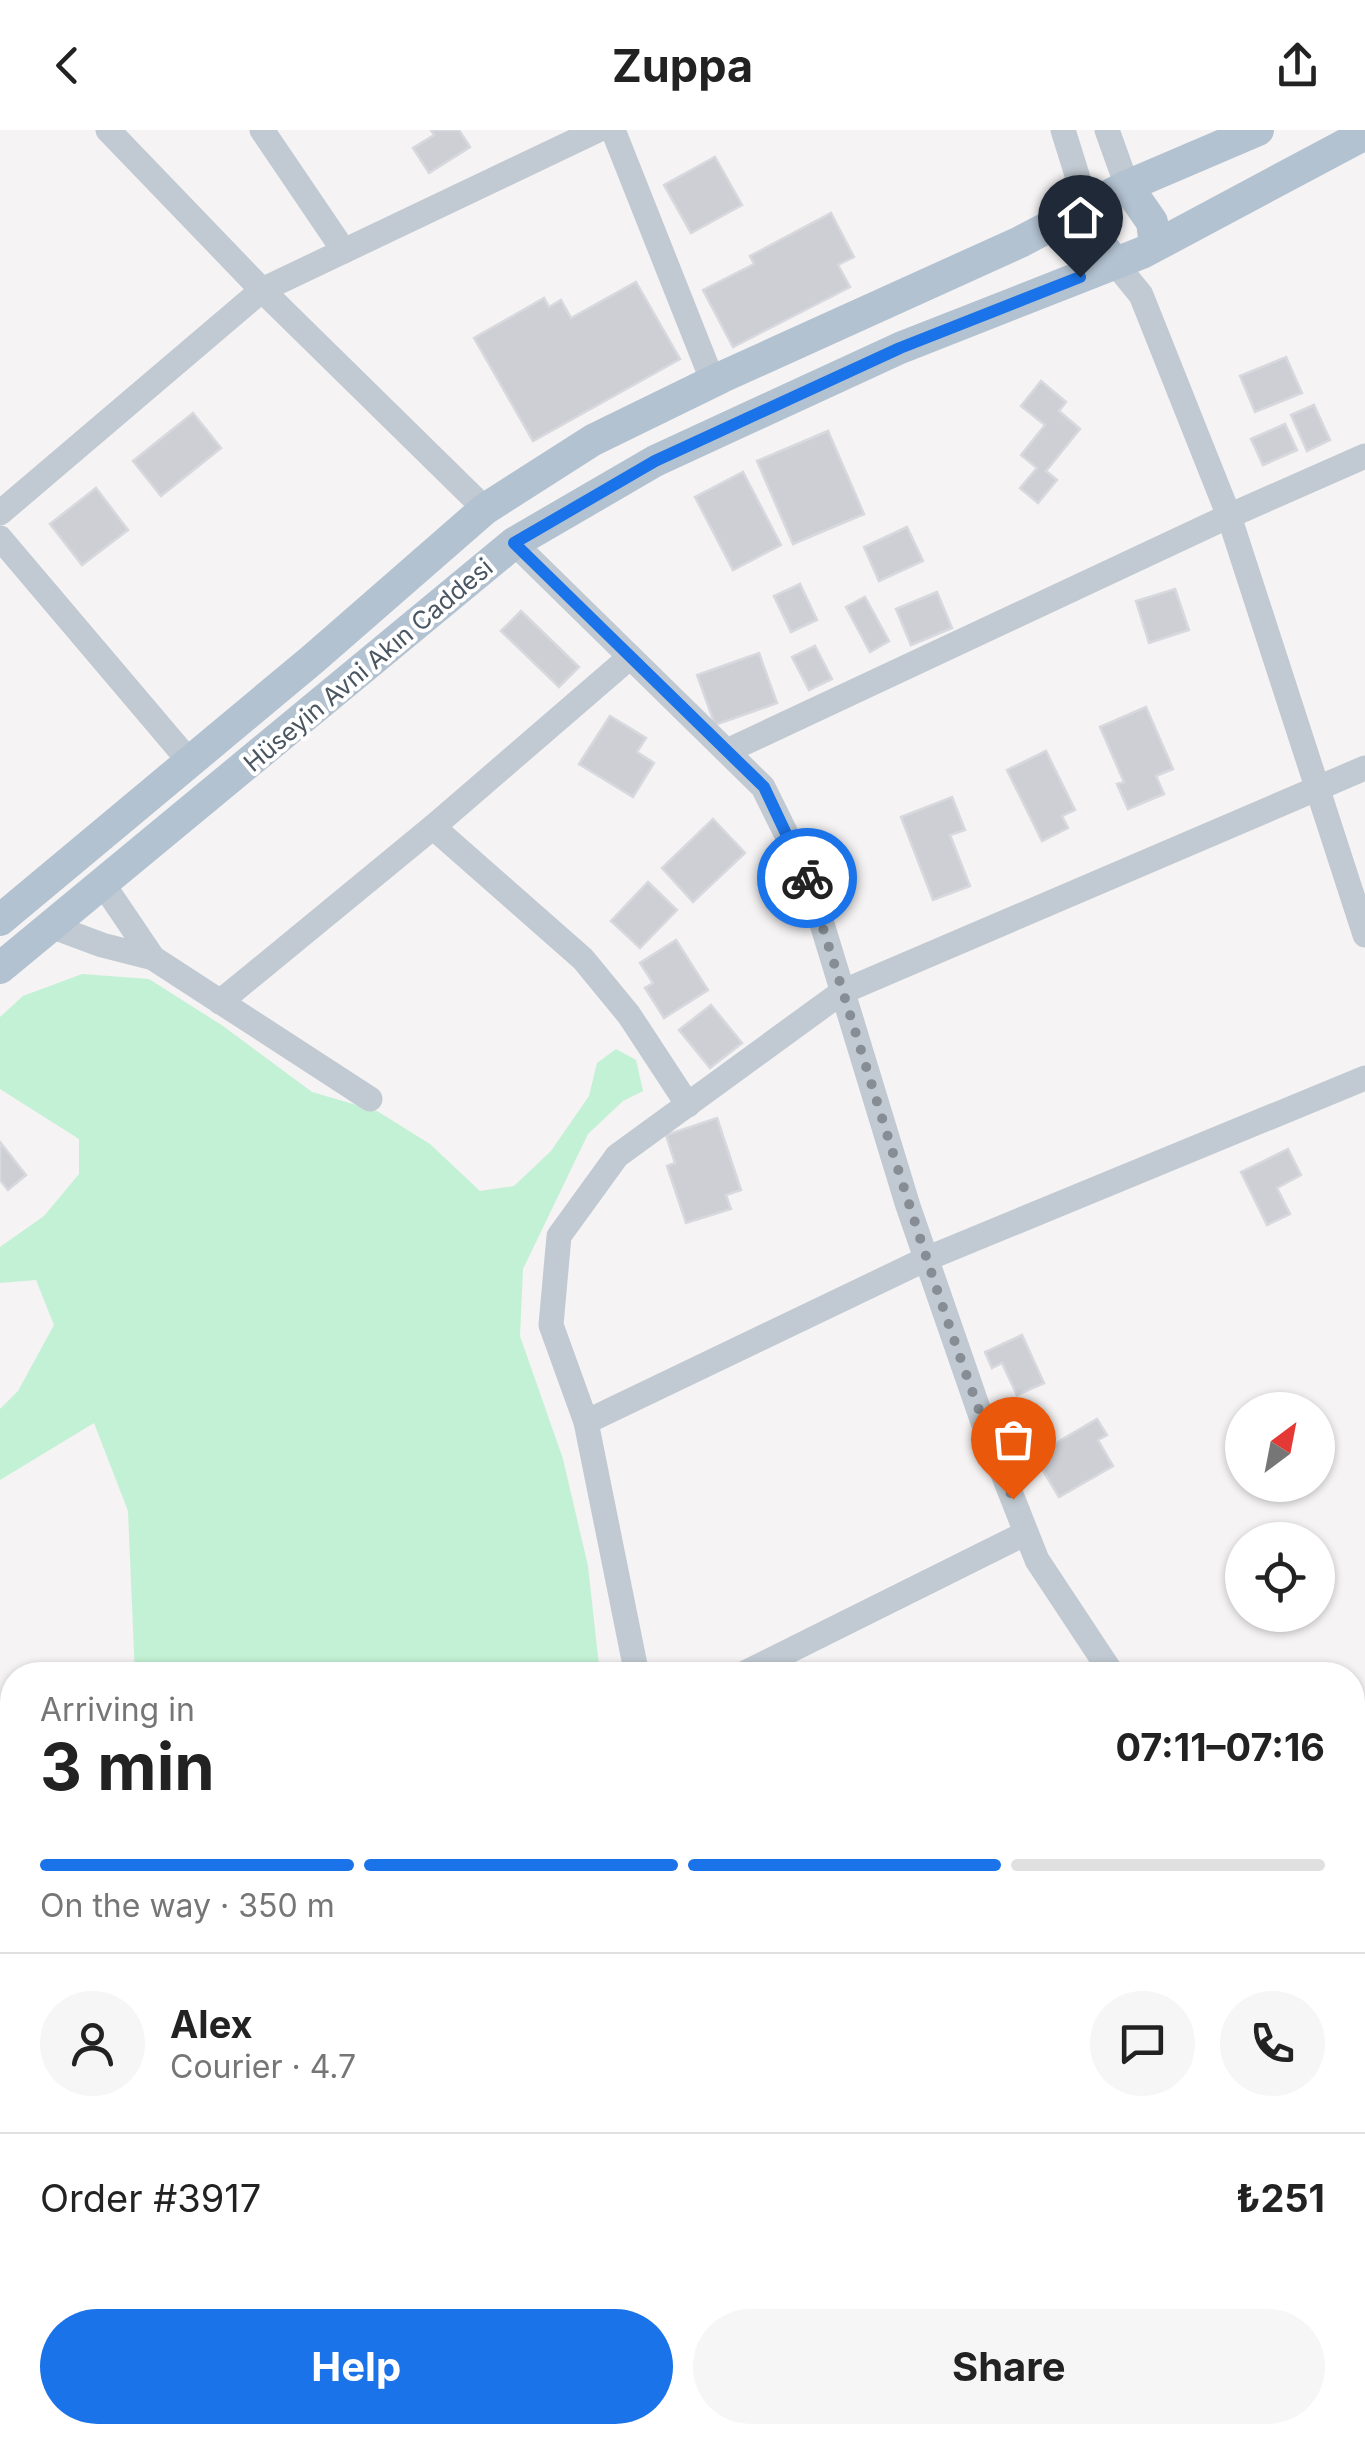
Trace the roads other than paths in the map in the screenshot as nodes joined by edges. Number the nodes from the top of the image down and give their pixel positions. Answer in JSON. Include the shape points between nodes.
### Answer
{"nodes":[{"id":1,"x":108,"y":130,"type":"edge"},
{"id":2,"x":262,"y":130,"type":"edge"},
{"id":3,"x":598,"y":130,"type":"edge"},
{"id":4,"x":613,"y":130,"type":"edge"},
{"id":5,"x":1063,"y":130,"type":"edge"},
{"id":6,"x":1107,"y":130,"type":"edge"},
{"id":7,"x":1258,"y":130,"type":"edge"},
{"id":8,"x":1365,"y":134,"type":"edge"},
{"id":9,"x":1127,"y":186,"type":"junction"},
{"id":10,"x":1088,"y":207,"type":"junction"},
{"id":11,"x":1156,"y":245,"type":"junction"},
{"id":12,"x":344,"y":251,"type":"junction"},
{"id":13,"x":1116,"y":263,"type":"junction"},
{"id":14,"x":262,"y":290,"type":"junction"},
{"id":15,"x":1141,"y":295,"type":"junction"},
{"id":16,"x":713,"y":382,"type":"junction"},
{"id":17,"x":1365,"y":456,"type":"edge"},
{"id":18,"x":484,"y":508,"type":"junction"},
{"id":19,"x":0,"y":512,"type":"edge"},
{"id":20,"x":1229,"y":516,"type":"junction"},
{"id":21,"x":0,"y":538,"type":"edge"},
{"id":22,"x":514,"y":543,"type":"junction"},
{"id":23,"x":630,"y":656,"type":"junction"},
{"id":24,"x":727,"y":752,"type":"junction"},
{"id":25,"x":190,"y":762,"type":"junction"},
{"id":26,"x":1365,"y":768,"type":"edge"},
{"id":27,"x":1318,"y":789,"type":"junction"},
{"id":28,"x":433,"y":827,"type":"junction"},
{"id":29,"x":103,"y":884,"type":"junction"},
{"id":30,"x":0,"y":920,"type":"edge"},
{"id":31,"x":51,"y":926,"type":"junction"},
{"id":32,"x":1365,"y":936,"type":"edge"},
{"id":33,"x":152,"y":958,"type":"junction"},
{"id":34,"x":0,"y":968,"type":"edge"},
{"id":35,"x":842,"y":992,"type":"junction"},
{"id":36,"x":220,"y":1002,"type":"junction"},
{"id":37,"x":1365,"y":1078,"type":"edge"},
{"id":38,"x":370,"y":1099,"type":"dead end"},
{"id":39,"x":688,"y":1104,"type":"junction"},
{"id":40,"x":926,"y":1259,"type":"junction"},
{"id":41,"x":586,"y":1422,"type":"junction"},
{"id":42,"x":1026,"y":1533,"type":"junction"},
{"id":43,"x":635,"y":1662,"type":"edge"},
{"id":44,"x":767,"y":1662,"type":"edge"},
{"id":45,"x":1104,"y":1662,"type":"edge"}],
"edges":[{"from":1,"to":14,"type":"street"},
{"from":2,"to":12,"type":"street"},
{"from":3,"to":12,"type":"street"},
{"from":4,"to":16,"type":"street"},
{"from":5,"to":10,"type":"street"},
{"from":6,"to":9,"type":"street"},
{"from":7,"to":9,"type":"main road","name":"Hüseyin Avni Akın Caddesi"},
{"from":8,"to":11,"type":"main road","name":"Hüseyin Avni Akın Caddesi"},
{"from":9,"to":10,"type":"main road","name":"Hüseyin Avni Akın Caddesi"},
{"from":9,"to":11,"type":"main road","via":[[1152,222]]},
{"from":10,"to":13,"type":"main road","via":[[1098,241]]},
{"from":10,"to":16,"type":"main road","name":"Hüseyin Avni Akın Caddesi"},
{"from":11,"to":13,"type":"main road","name":"Hüseyin Avni Akın Caddesi"},
{"from":11,"to":15,"type":"street"},
{"from":12,"to":14,"type":"street"},
{"from":13,"to":15,"type":"street"},
{"from":13,"to":22,"type":"main road","name":"Hüseyin Avni Akın Caddesi","via":[[900,348],[655,461]]},
{"from":14,"to":18,"type":"street"},
{"from":14,"to":19,"type":"street"},
{"from":15,"to":20,"type":"street"},
{"from":16,"to":18,"type":"main road","name":"Hüseyin Avni Akın Caddesi","via":[[592,440]]},
{"from":17,"to":20,"type":"street"},
{"from":18,"to":25,"type":"main road","name":"Hüseyin Avni Akın Caddesi"},
{"from":20,"to":24,"type":"street"},
{"from":20,"to":27,"type":"street"},
{"from":21,"to":25,"type":"street"},
{"from":22,"to":23,"type":"street"},
{"from":22,"to":29,"type":"main road","name":"Hüseyin Avni Akın Caddesi"},
{"from":23,"to":24,"type":"street"},
{"from":23,"to":28,"type":"street"},
{"from":24,"to":35,"type":"street","via":[[764,787],[808,878]]},
{"from":25,"to":30,"type":"main road","name":"Hüseyin Avni Akın Caddesi"},
{"from":26,"to":27,"type":"street"},
{"from":27,"to":32,"type":"street"},
{"from":27,"to":35,"type":"street"},
{"from":28,"to":36,"type":"street"},
{"from":28,"to":39,"type":"street","via":[[583,959]]},
{"from":29,"to":31,"type":"main road","name":"Hüseyin Avni Akın Caddesi"},
{"from":29,"to":33,"type":"street"},
{"from":31,"to":33,"type":"street"},
{"from":31,"to":34,"type":"main road","name":"Hüseyin Avni Akın Caddesi"},
{"from":33,"to":36,"type":"street"},
{"from":35,"to":39,"type":"street"},
{"from":35,"to":40,"type":"street"},
{"from":36,"to":38,"type":"street"},
{"from":37,"to":40,"type":"street"},
{"from":39,"to":41,"type":"street","via":[[617,1156],[559,1236],[551,1325]]},
{"from":40,"to":41,"type":"street"},
{"from":40,"to":42,"type":"street"},
{"from":41,"to":43,"type":"street"},
{"from":42,"to":44,"type":"street"},
{"from":42,"to":45,"type":"street"}]}
